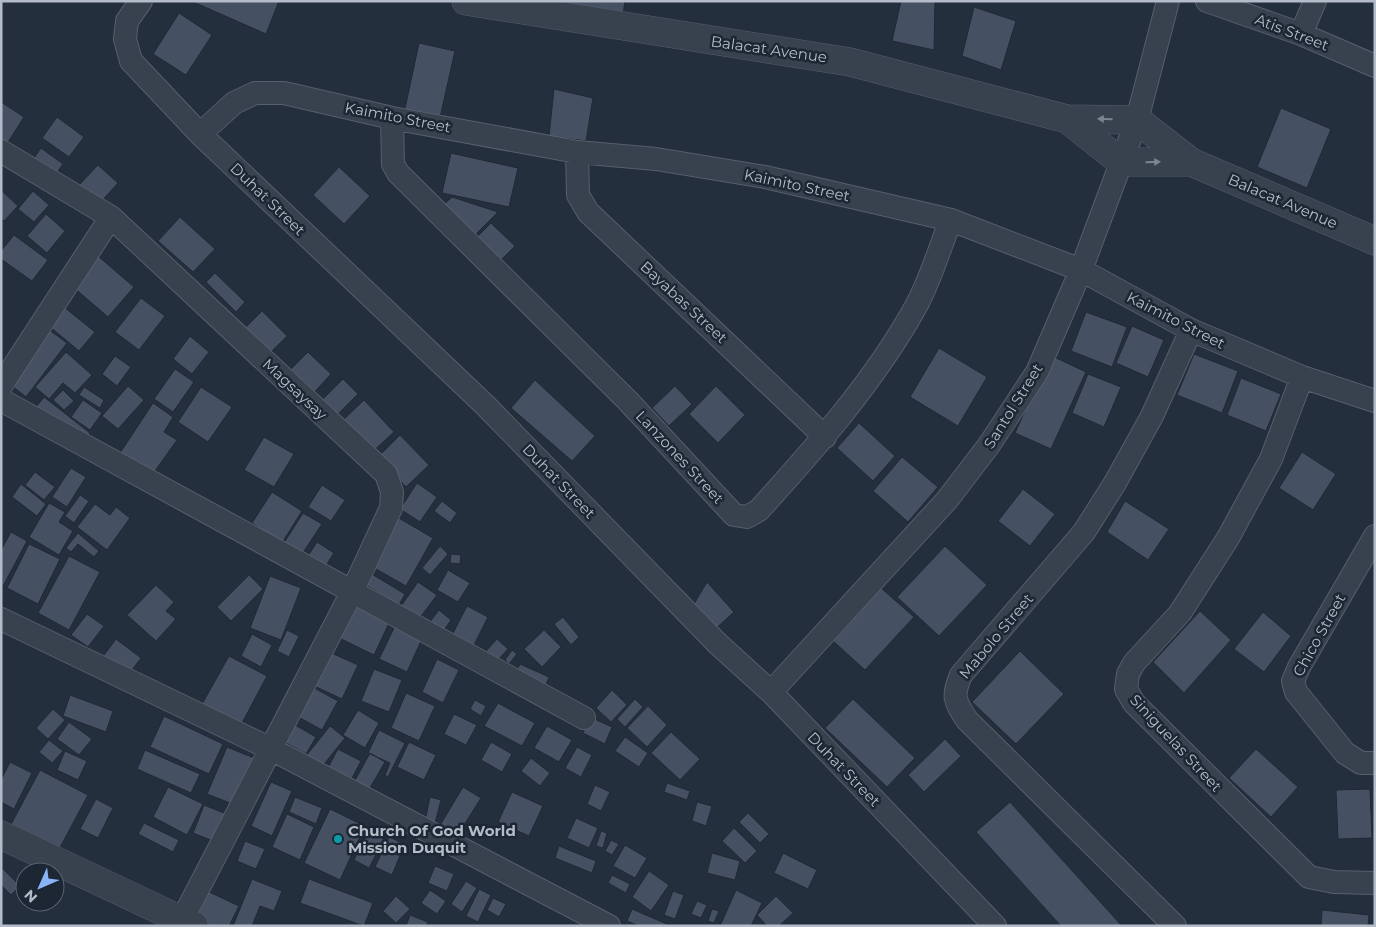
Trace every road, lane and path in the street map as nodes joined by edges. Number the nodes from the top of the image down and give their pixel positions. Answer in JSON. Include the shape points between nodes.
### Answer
{"nodes":[{"id":1,"x":141,"y":1,"type":"edge"},
{"id":2,"x":466,"y":1,"type":"edge"},
{"id":3,"x":1168,"y":1,"type":"edge"},
{"id":4,"x":1207,"y":1,"type":"edge"},
{"id":5,"x":1315,"y":1,"type":"edge"},
{"id":6,"x":1301,"y":34,"type":"junction"},
{"id":7,"x":1375,"y":66,"type":"edge"},
{"id":8,"x":392,"y":118,"type":"junction"},
{"id":9,"x":1067,"y":119,"type":"junction"},
{"id":10,"x":1137,"y":120,"type":"junction"},
{"id":11,"x":200,"y":134,"type":"junction"},
{"id":12,"x":1,"y":151,"type":"edge"},
{"id":13,"x":577,"y":152,"type":"junction"},
{"id":14,"x":1121,"y":162,"type":"junction"},
{"id":15,"x":1191,"y":162,"type":"junction"},
{"id":16,"x":111,"y":217,"type":"junction"},
{"id":17,"x":951,"y":220,"type":"junction"},
{"id":18,"x":1375,"y":241,"type":"edge"},
{"id":19,"x":1081,"y":270,"type":"junction"},
{"id":20,"x":1191,"y":330,"type":"junction"},
{"id":21,"x":1302,"y":377,"type":"junction"},
{"id":22,"x":1,"y":386,"type":"edge"},
{"id":23,"x":1,"y":400,"type":"edge"},
{"id":24,"x":1375,"y":401,"type":"edge"},
{"id":25,"x":825,"y":436,"type":"junction"},
{"id":26,"x":1374,"y":540,"type":"edge"},
{"id":27,"x":352,"y":592,"type":"junction"},
{"id":28,"x":1,"y":619,"type":"edge"},
{"id":29,"x":771,"y":692,"type":"junction"},
{"id":30,"x":584,"y":718,"type":"dead end"},
{"id":31,"x":271,"y":749,"type":"junction"},
{"id":32,"x":1375,"y":762,"type":"edge"},
{"id":33,"x":1,"y":834,"type":"edge"},
{"id":34,"x":1375,"y":883,"type":"edge"},
{"id":35,"x":188,"y":923,"type":"edge"},
{"id":36,"x":609,"y":926,"type":"edge"},
{"id":37,"x":995,"y":926,"type":"edge"},
{"id":38,"x":1175,"y":926,"type":"edge"}],
"edges":[{"from":1,"to":11,"type":"street","name":"Duhat Street","via":[[126,21],[125,39],[131,61]]},
{"from":2,"to":9,"type":"street","name":"Balacat Avenue","via":[[850,62]]},
{"from":3,"to":10,"type":"street","name":"Santol Street"},
{"from":4,"to":6,"type":"street","name":"Atis Street"},
{"from":5,"to":6,"type":"street"},
{"from":6,"to":7,"type":"street","name":"Atis Street"},
{"from":8,"to":11,"type":"street","name":"Kaimito Street","via":[[284,93],[255,92],[234,103]]},
{"from":8,"to":13,"type":"street","name":"Kaimito Street"},
{"from":8,"to":25,"type":"street","name":"Lanzones Street","via":[[393,164],[398,173],[628,401],[734,515],[747,517],[759,510]]},
{"from":10,"to":9,"type":"street","name":"Balacat Avenue","one_way":true},
{"from":9,"to":14,"type":"street","name":"Balacat Avenue"},
{"from":10,"to":14,"type":"street","name":"Santol Street"},
{"from":10,"to":15,"type":"street","name":"Balacat Avenue"},
{"from":11,"to":29,"type":"street","name":"Duhat Street","via":[[485,406],[718,644]]},
{"from":12,"to":16,"type":"street","name":"Magsaysay"},
{"from":13,"to":17,"type":"street","name":"Kaimito Street","via":[[656,159],[765,177]]},
{"from":13,"to":25,"type":"street","name":"Bayabas Street","via":[[578,195],[588,212]]},
{"from":14,"to":15,"type":"street","name":"Balacat Avenue","one_way":true},
{"from":14,"to":19,"type":"street","name":"Santol Street"},
{"from":15,"to":18,"type":"street","name":"Balacat Avenue"},
{"from":16,"to":22,"type":"street"},
{"from":16,"to":27,"type":"street","name":"Magsaysay","via":[[386,474],[392,492],[391,508]]},
{"from":17,"to":19,"type":"street","name":"Kaimito Street"},
{"from":17,"to":25,"type":"street","name":"Lanzones Street","via":[[916,307],[883,360]]},
{"from":19,"to":20,"type":"street","name":"Kaimito Street"},
{"from":19,"to":29,"type":"street","name":"Santol Street","via":[[1037,372],[989,445],[947,500]]},
{"from":20,"to":21,"type":"street","name":"Kaimito Street"},
{"from":20,"to":38,"type":"street","name":"Mabolo Street","via":[[1152,416],[1084,532],[961,674],[954,692],[957,705],[967,720]]},
{"from":21,"to":24,"type":"street","name":"Kaimito Street"},
{"from":21,"to":34,"type":"street","name":"Siniguelas Street","via":[[1271,459],[1228,538],[1180,613],[1134,663],[1126,689],[1134,703],[1309,877],[1334,882]]},
{"from":23,"to":27,"type":"street"},
{"from":26,"to":32,"type":"street","name":"Chico Street","via":[[1299,667],[1294,681],[1296,692],[1345,753],[1361,763]]},
{"from":27,"to":30,"type":"street"},
{"from":27,"to":31,"type":"street","name":"Magsaysay"},
{"from":28,"to":31,"type":"street"},
{"from":29,"to":37,"type":"street","name":"Duhat Street"},
{"from":31,"to":35,"type":"street","name":"Magsaysay"},
{"from":31,"to":36,"type":"street"},
{"from":33,"to":35,"type":"street"}]}
